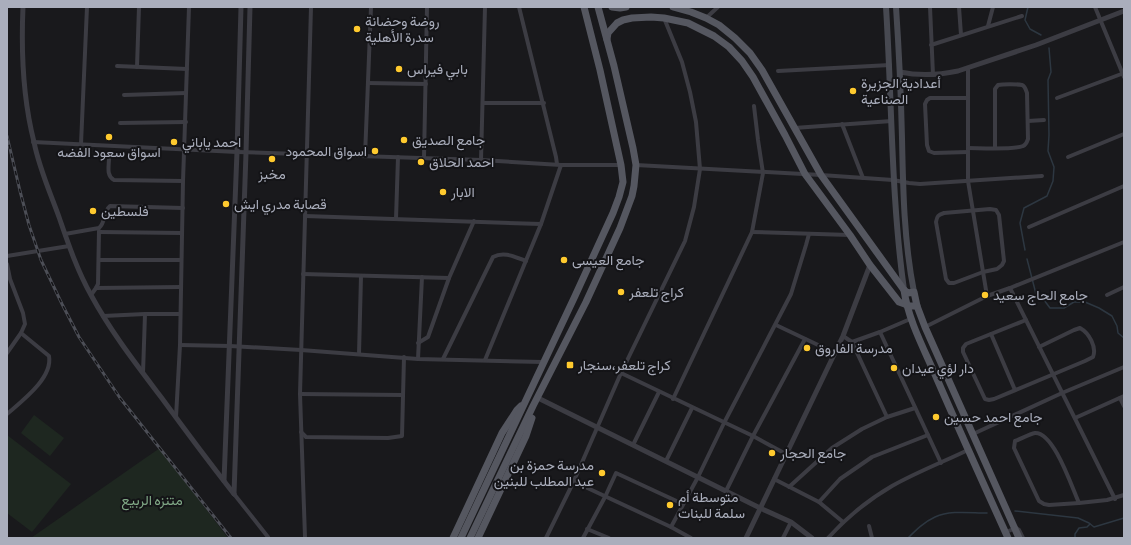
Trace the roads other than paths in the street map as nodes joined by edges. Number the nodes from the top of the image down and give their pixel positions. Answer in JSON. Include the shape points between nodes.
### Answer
{"nodes":[{"id":1,"x":23,"y":7,"type":"edge"},
{"id":2,"x":87,"y":7,"type":"edge"},
{"id":3,"x":139,"y":7,"type":"edge"},
{"id":4,"x":189,"y":7,"type":"edge"},
{"id":5,"x":241,"y":7,"type":"edge"},
{"id":6,"x":250,"y":7,"type":"edge"},
{"id":7,"x":311,"y":7,"type":"edge"},
{"id":8,"x":371,"y":7,"type":"edge"},
{"id":9,"x":428,"y":7,"type":"edge"},
{"id":10,"x":485,"y":7,"type":"edge"},
{"id":11,"x":519,"y":7,"type":"edge"},
{"id":12,"x":584,"y":7,"type":"edge"},
{"id":13,"x":598,"y":7,"type":"edge"},
{"id":14,"x":612,"y":7,"type":"edge"},
{"id":15,"x":626,"y":7,"type":"edge"},
{"id":16,"x":673,"y":7,"type":"edge"},
{"id":17,"x":718,"y":7,"type":"edge"},
{"id":18,"x":886,"y":7,"type":"edge"},
{"id":19,"x":896,"y":7,"type":"edge"},
{"id":20,"x":930,"y":7,"type":"edge"},
{"id":21,"x":960,"y":7,"type":"edge"},
{"id":22,"x":993,"y":7,"type":"edge"},
{"id":23,"x":1096,"y":7,"type":"edge"},
{"id":24,"x":1124,"y":11,"type":"edge"},
{"id":25,"x":1022,"y":16,"type":"dead end"},
{"id":26,"x":664,"y":18,"type":"junction"},
{"id":27,"x":706,"y":18,"type":"junction"},
{"id":28,"x":1101,"y":20,"type":"junction"},
{"id":29,"x":988,"y":26,"type":"junction"},
{"id":30,"x":725,"y":29,"type":"junction"},
{"id":31,"x":962,"y":35,"type":"junction"},
{"id":32,"x":719,"y":39,"type":"junction"},
{"id":33,"x":607,"y":41,"type":"junction"},
{"id":34,"x":931,"y":45,"type":"junction"},
{"id":35,"x":890,"y":65,"type":"junction"},
{"id":36,"x":118,"y":66,"type":"dead end"},
{"id":37,"x":614,"y":66,"type":"junction"},
{"id":38,"x":137,"y":67,"type":"junction"},
{"id":39,"x":968,"y":68,"type":"junction"},
{"id":40,"x":187,"y":69,"type":"junction"},
{"id":41,"x":600,"y":70,"type":"junction"},
{"id":42,"x":778,"y":71,"type":"dead end"},
{"id":43,"x":900,"y":72,"type":"junction"},
{"id":44,"x":933,"y":75,"type":"junction"},
{"id":45,"x":1124,"y":75,"type":"edge"},
{"id":46,"x":368,"y":82,"type":"junction"},
{"id":47,"x":426,"y":84,"type":"junction"},
{"id":48,"x":186,"y":93,"type":"junction"},
{"id":49,"x":124,"y":95,"type":"dead end"},
{"id":50,"x":968,"y":98,"type":"junction"},
{"id":51,"x":1057,"y":98,"type":"dead end"},
{"id":52,"x":483,"y":103,"type":"junction"},
{"id":53,"x":544,"y":103,"type":"junction"},
{"id":54,"x":754,"y":106,"type":"dead end"},
{"id":55,"x":1044,"y":120,"type":"dead end"},
{"id":56,"x":892,"y":121,"type":"junction"},
{"id":57,"x":1028,"y":121,"type":"junction"},
{"id":58,"x":186,"y":122,"type":"junction"},
{"id":59,"x":120,"y":123,"type":"dead end"},
{"id":60,"x":842,"y":124,"type":"junction"},
{"id":61,"x":794,"y":128,"type":"junction"},
{"id":62,"x":1124,"y":134,"type":"edge"},
{"id":63,"x":33,"y":142,"type":"junction"},
{"id":64,"x":81,"y":144,"type":"junction"},
{"id":65,"x":995,"y":148,"type":"junction"},
{"id":66,"x":185,"y":150,"type":"junction"},
{"id":67,"x":968,"y":150,"type":"junction"},
{"id":68,"x":237,"y":152,"type":"junction"},
{"id":69,"x":246,"y":153,"type":"junction"},
{"id":70,"x":306,"y":154,"type":"junction"},
{"id":71,"x":365,"y":156,"type":"junction"},
{"id":72,"x":398,"y":157,"type":"junction"},
{"id":73,"x":1068,"y":157,"type":"dead end"},
{"id":74,"x":109,"y":158,"type":"dead end"},
{"id":75,"x":424,"y":158,"type":"junction"},
{"id":76,"x":482,"y":160,"type":"junction"},
{"id":77,"x":559,"y":164,"type":"junction"},
{"id":78,"x":621,"y":165,"type":"junction"},
{"id":79,"x":636,"y":165,"type":"junction"},
{"id":80,"x":700,"y":169,"type":"junction"},
{"id":81,"x":763,"y":173,"type":"junction"},
{"id":82,"x":805,"y":174,"type":"junction"},
{"id":83,"x":821,"y":175,"type":"junction"},
{"id":84,"x":1042,"y":176,"type":"dead end"},
{"id":85,"x":862,"y":178,"type":"junction"},
{"id":86,"x":893,"y":180,"type":"junction"},
{"id":87,"x":183,"y":181,"type":"junction"},
{"id":88,"x":968,"y":181,"type":"junction"},
{"id":89,"x":903,"y":182,"type":"junction"},
{"id":90,"x":1124,"y":186,"type":"edge"},
{"id":91,"x":183,"y":208,"type":"junction"},
{"id":92,"x":973,"y":211,"type":"junction"},
{"id":93,"x":305,"y":216,"type":"junction"},
{"id":94,"x":396,"y":219,"type":"junction"},
{"id":95,"x":474,"y":222,"type":"junction"},
{"id":96,"x":541,"y":224,"type":"junction"},
{"id":97,"x":1029,"y":227,"type":"dead end"},
{"id":98,"x":99,"y":230,"type":"junction"},
{"id":99,"x":752,"y":232,"type":"junction"},
{"id":100,"x":182,"y":233,"type":"junction"},
{"id":101,"x":65,"y":234,"type":"junction"},
{"id":102,"x":809,"y":234,"type":"junction"},
{"id":103,"x":850,"y":235,"type":"junction"},
{"id":104,"x":1124,"y":242,"type":"edge"},
{"id":105,"x":69,"y":246,"type":"junction"},
{"id":106,"x":7,"y":256,"type":"edge"},
{"id":107,"x":98,"y":260,"type":"junction"},
{"id":108,"x":181,"y":260,"type":"junction"},
{"id":109,"x":526,"y":261,"type":"junction"},
{"id":110,"x":7,"y":264,"type":"edge"},
{"id":111,"x":870,"y":266,"type":"junction"},
{"id":112,"x":983,"y":272,"type":"junction"},
{"id":113,"x":303,"y":274,"type":"junction"},
{"id":114,"x":361,"y":276,"type":"junction"},
{"id":115,"x":422,"y":277,"type":"junction"},
{"id":116,"x":449,"y":278,"type":"junction"},
{"id":117,"x":8,"y":281,"type":"edge"},
{"id":118,"x":181,"y":287,"type":"junction"},
{"id":119,"x":1124,"y":287,"type":"edge"},
{"id":120,"x":96,"y":288,"type":"junction"},
{"id":121,"x":1010,"y":288,"type":"junction"},
{"id":122,"x":904,"y":290,"type":"junction"},
{"id":123,"x":914,"y":292,"type":"junction"},
{"id":124,"x":91,"y":295,"type":"junction"},
{"id":125,"x":1107,"y":295,"type":"dead end"},
{"id":126,"x":575,"y":296,"type":"junction"},
{"id":127,"x":988,"y":296,"type":"junction"},
{"id":128,"x":586,"y":302,"type":"junction"},
{"id":129,"x":907,"y":306,"type":"junction"},
{"id":130,"x":917,"y":306,"type":"junction"},
{"id":131,"x":145,"y":314,"type":"junction"},
{"id":132,"x":180,"y":314,"type":"junction"},
{"id":133,"x":103,"y":316,"type":"junction"},
{"id":134,"x":908,"y":320,"type":"dead end"},
{"id":135,"x":1026,"y":320,"type":"junction"},
{"id":136,"x":776,"y":324,"type":"junction"},
{"id":137,"x":925,"y":327,"type":"junction"},
{"id":138,"x":880,"y":332,"type":"junction"},
{"id":139,"x":21,"y":333,"type":"junction"},
{"id":140,"x":991,"y":334,"type":"junction"},
{"id":141,"x":843,"y":336,"type":"junction"},
{"id":142,"x":805,"y":338,"type":"junction"},
{"id":143,"x":852,"y":342,"type":"junction"},
{"id":144,"x":418,"y":343,"type":"junction"},
{"id":145,"x":180,"y":345,"type":"junction"},
{"id":146,"x":230,"y":346,"type":"junction"},
{"id":147,"x":240,"y":346,"type":"junction"},
{"id":148,"x":1039,"y":347,"type":"junction"},
{"id":149,"x":301,"y":350,"type":"junction"},
{"id":150,"x":7,"y":353,"type":"edge"},
{"id":151,"x":835,"y":353,"type":"junction"},
{"id":152,"x":359,"y":354,"type":"junction"},
{"id":153,"x":404,"y":357,"type":"junction"},
{"id":154,"x":418,"y":359,"type":"junction"},
{"id":155,"x":443,"y":359,"type":"junction"},
{"id":156,"x":486,"y":360,"type":"junction"},
{"id":157,"x":543,"y":362,"type":"junction"},
{"id":158,"x":1124,"y":367,"type":"edge"},
{"id":159,"x":143,"y":373,"type":"junction"},
{"id":160,"x":621,"y":373,"type":"junction"},
{"id":161,"x":1053,"y":374,"type":"junction"},
{"id":162,"x":1015,"y":390,"type":"junction"},
{"id":163,"x":658,"y":392,"type":"junction"},
{"id":164,"x":1062,"y":393,"type":"junction"},
{"id":165,"x":300,"y":394,"type":"junction"},
{"id":166,"x":403,"y":396,"type":"junction"},
{"id":167,"x":1122,"y":397,"type":"edge"},
{"id":168,"x":538,"y":398,"type":"junction"},
{"id":169,"x":673,"y":399,"type":"junction"},
{"id":170,"x":525,"y":401,"type":"junction"},
{"id":171,"x":534,"y":406,"type":"junction"},
{"id":172,"x":1124,"y":406,"type":"edge"},
{"id":173,"x":692,"y":408,"type":"junction"},
{"id":174,"x":915,"y":408,"type":"junction"},
{"id":175,"x":7,"y":414,"type":"edge"},
{"id":176,"x":887,"y":417,"type":"junction"},
{"id":177,"x":176,"y":418,"type":"junction"},
{"id":178,"x":1075,"y":418,"type":"junction"},
{"id":179,"x":724,"y":423,"type":"junction"},
{"id":180,"x":598,"y":427,"type":"junction"},
{"id":181,"x":300,"y":431,"type":"junction"},
{"id":182,"x":973,"y":434,"type":"junction"},
{"id":183,"x":928,"y":435,"type":"junction"},
{"id":184,"x":753,"y":436,"type":"junction"},
{"id":185,"x":633,"y":445,"type":"junction"},
{"id":186,"x":968,"y":450,"type":"junction"},
{"id":187,"x":786,"y":454,"type":"junction"},
{"id":188,"x":666,"y":461,"type":"junction"},
{"id":189,"x":941,"y":463,"type":"junction"},
{"id":190,"x":698,"y":477,"type":"junction"},
{"id":191,"x":774,"y":479,"type":"junction"},
{"id":192,"x":224,"y":481,"type":"junction"},
{"id":193,"x":573,"y":483,"type":"junction"},
{"id":194,"x":789,"y":487,"type":"junction"},
{"id":195,"x":726,"y":491,"type":"junction"},
{"id":196,"x":234,"y":494,"type":"junction"},
{"id":197,"x":1124,"y":495,"type":"edge"},
{"id":198,"x":605,"y":497,"type":"junction"},
{"id":199,"x":1115,"y":499,"type":"junction"},
{"id":200,"x":819,"y":502,"type":"junction"},
{"id":201,"x":1079,"y":503,"type":"junction"},
{"id":202,"x":683,"y":504,"type":"junction"},
{"id":203,"x":760,"y":508,"type":"junction"},
{"id":204,"x":791,"y":522,"type":"junction"},
{"id":205,"x":843,"y":522,"type":"junction"},
{"id":206,"x":869,"y":526,"type":"dead end"},
{"id":207,"x":671,"y":527,"type":"junction"},
{"id":208,"x":588,"y":528,"type":"junction"},
{"id":209,"x":1015,"y":528,"type":"junction"},
{"id":210,"x":1007,"y":535,"type":"edge"},
{"id":211,"x":268,"y":537,"type":"dead end"},
{"id":212,"x":305,"y":537,"type":"dead end"},
{"id":213,"x":453,"y":538,"type":"edge"},
{"id":214,"x":461,"y":538,"type":"edge"},
{"id":215,"x":470,"y":538,"type":"edge"},
{"id":216,"x":478,"y":538,"type":"edge"},
{"id":217,"x":546,"y":538,"type":"edge"},
{"id":218,"x":583,"y":538,"type":"edge"},
{"id":219,"x":609,"y":538,"type":"edge"},
{"id":220,"x":691,"y":538,"type":"edge"},
{"id":221,"x":746,"y":538,"type":"edge"},
{"id":222,"x":783,"y":538,"type":"edge"},
{"id":223,"x":812,"y":538,"type":"edge"},
{"id":224,"x":828,"y":538,"type":"edge"},
{"id":225,"x":872,"y":538,"type":"edge"},
{"id":226,"x":1019,"y":538,"type":"edge"},
{"id":227,"x":1023,"y":538,"type":"edge"}],
"edges":[{"from":1,"to":63,"type":"street","via":[[24,74]]},
{"from":2,"to":64,"type":"street"},
{"from":3,"to":38,"type":"street"},
{"from":4,"to":40,"type":"street"},
{"from":5,"to":68,"type":"street"},
{"from":6,"to":69,"type":"street"},
{"from":7,"to":70,"type":"street"},
{"from":8,"to":46,"type":"street"},
{"from":9,"to":47,"type":"street"},
{"from":10,"to":52,"type":"street"},
{"from":11,"to":53,"type":"street"},
{"from":12,"to":41,"type":"main road"},
{"from":13,"to":33,"type":"main road"},
{"from":14,"to":15,"type":"main road"},
{"from":16,"to":27,"type":"main road"},
{"from":17,"to":27,"type":"street"},
{"from":18,"to":35,"type":"main road"},
{"from":19,"to":43,"type":"main road"},
{"from":20,"to":34,"type":"street"},
{"from":21,"to":31,"type":"street"},
{"from":22,"to":29,"type":"street"},
{"from":23,"to":28,"type":"street"},
{"from":24,"to":28,"type":"street"},
{"from":25,"to":29,"type":"street"},
{"from":26,"to":32,"type":"main road","via":[[688,23]]},
{"from":26,"to":33,"type":"main road","via":[[642,17],[623,20],[612,27]]},
{"from":26,"to":80,"type":"street","via":[[677,47],[690,92],[698,138]]},
{"from":27,"to":30,"type":"main road"},
{"from":28,"to":39,"type":"street"},
{"from":28,"to":45,"type":"street"},
{"from":29,"to":31,"type":"street"},
{"from":30,"to":32,"type":"main road"},
{"from":30,"to":61,"type":"main road","via":[[756,61]]},
{"from":31,"to":34,"type":"street"},
{"from":32,"to":82,"type":"main road","via":[[736,54],[753,77]]},
{"from":33,"to":37,"type":"main road"},
{"from":34,"to":44,"type":"street"},
{"from":35,"to":42,"type":"street"},
{"from":35,"to":56,"type":"main road"},
{"from":36,"to":38,"type":"street"},
{"from":37,"to":41,"type":"main road"},
{"from":37,"to":79,"type":"main road"},
{"from":38,"to":40,"type":"street"},
{"from":39,"to":44,"type":"street"},
{"from":39,"to":50,"type":"street"},
{"from":40,"to":48,"type":"street"},
{"from":41,"to":78,"type":"main road"},
{"from":43,"to":44,"type":"street"},
{"from":43,"to":89,"type":"main road"},
{"from":45,"to":51,"type":"street"},
{"from":46,"to":47,"type":"street"},
{"from":46,"to":71,"type":"street"},
{"from":47,"to":75,"type":"street"},
{"from":48,"to":49,"type":"street"},
{"from":48,"to":58,"type":"street"},
{"from":50,"to":67,"type":"street"},
{"from":50,"to":67,"type":"street","via":[[930,98],[925,104],[929,151],[934,153]]},
{"from":52,"to":53,"type":"street"},
{"from":52,"to":76,"type":"street"},
{"from":53,"to":77,"type":"street"},
{"from":54,"to":81,"type":"street"},
{"from":55,"to":57,"type":"street"},
{"from":56,"to":60,"type":"street"},
{"from":56,"to":86,"type":"main road"},
{"from":57,"to":65,"type":"street","via":[[1028,139],[1024,146]]},
{"from":57,"to":65,"type":"street","via":[[1026,88],[1022,85],[998,86],[995,89]]},
{"from":58,"to":59,"type":"street"},
{"from":58,"to":66,"type":"street"},
{"from":60,"to":61,"type":"street"},
{"from":60,"to":85,"type":"street"},
{"from":61,"to":83,"type":"main road"},
{"from":62,"to":73,"type":"street"},
{"from":63,"to":64,"type":"street"},
{"from":63,"to":101,"type":"street"},
{"from":64,"to":66,"type":"street"},
{"from":65,"to":67,"type":"street"},
{"from":66,"to":68,"type":"street"},
{"from":66,"to":87,"type":"street"},
{"from":67,"to":88,"type":"street"},
{"from":68,"to":69,"type":"street"},
{"from":68,"to":146,"type":"street"},
{"from":69,"to":70,"type":"street"},
{"from":69,"to":147,"type":"street"},
{"from":70,"to":71,"type":"street"},
{"from":70,"to":93,"type":"street"},
{"from":71,"to":72,"type":"street"},
{"from":72,"to":75,"type":"street"},
{"from":72,"to":94,"type":"street"},
{"from":74,"to":87,"type":"street","via":[[109,175],[114,180]]},
{"from":75,"to":76,"type":"street"},
{"from":76,"to":77,"type":"street"},
{"from":77,"to":78,"type":"street"},
{"from":77,"to":96,"type":"street"},
{"from":78,"to":126,"type":"main road","via":[[622,182],[614,213]]},
{"from":79,"to":80,"type":"street"},
{"from":79,"to":128,"type":"main road","via":[[632,196]]},
{"from":80,"to":81,"type":"street"},
{"from":80,"to":160,"type":"street","via":[[685,241]]},
{"from":81,"to":82,"type":"street"},
{"from":81,"to":99,"type":"street"},
{"from":82,"to":83,"type":"street"},
{"from":82,"to":103,"type":"main road"},
{"from":83,"to":85,"type":"street"},
{"from":83,"to":122,"type":"main road"},
{"from":84,"to":88,"type":"street"},
{"from":85,"to":86,"type":"street"},
{"from":86,"to":89,"type":"street"},
{"from":86,"to":122,"type":"main road"},
{"from":87,"to":91,"type":"street"},
{"from":88,"to":89,"type":"street","via":[[920,184]]},
{"from":88,"to":92,"type":"street"},
{"from":89,"to":123,"type":"main road"},
{"from":90,"to":97,"type":"street"},
{"from":91,"to":98,"type":"street","via":[[110,206]]},
{"from":91,"to":100,"type":"street"},
{"from":92,"to":112,"type":"street"},
{"from":92,"to":112,"type":"street","via":[[990,209],[996,210],[999,214],[1004,261],[997,268]]},
{"from":92,"to":112,"type":"street","via":[[944,213],[937,217],[943,267],[946,279],[954,283]]},
{"from":93,"to":94,"type":"street"},
{"from":93,"to":113,"type":"street"},
{"from":94,"to":95,"type":"street"},
{"from":95,"to":96,"type":"street"},
{"from":95,"to":116,"type":"street"},
{"from":96,"to":109,"type":"street"},
{"from":98,"to":100,"type":"street"},
{"from":98,"to":101,"type":"street"},
{"from":98,"to":107,"type":"street"},
{"from":99,"to":102,"type":"street"},
{"from":99,"to":169,"type":"street"},
{"from":100,"to":108,"type":"street"},
{"from":101,"to":105,"type":"street"},
{"from":102,"to":103,"type":"street"},
{"from":102,"to":136,"type":"street","via":[[791,294]]},
{"from":103,"to":111,"type":"main road"},
{"from":104,"to":121,"type":"street"},
{"from":105,"to":106,"type":"street"},
{"from":105,"to":124,"type":"street"},
{"from":107,"to":108,"type":"street"},
{"from":107,"to":120,"type":"street"},
{"from":108,"to":118,"type":"street"},
{"from":109,"to":155,"type":"street","via":[[505,254],[493,257]]},
{"from":109,"to":156,"type":"street"},
{"from":110,"to":117,"type":"street"},
{"from":111,"to":129,"type":"main road","via":[[896,300]]},
{"from":111,"to":141,"type":"street"},
{"from":112,"to":127,"type":"street"},
{"from":113,"to":114,"type":"street"},
{"from":113,"to":149,"type":"street"},
{"from":114,"to":115,"type":"street"},
{"from":114,"to":152,"type":"street"},
{"from":115,"to":116,"type":"street"},
{"from":115,"to":144,"type":"street"},
{"from":116,"to":144,"type":"street","via":[[428,337]]},
{"from":117,"to":139,"type":"street","via":[[23,313],[25,324]]},
{"from":118,"to":120,"type":"street"},
{"from":118,"to":132,"type":"street"},
{"from":119,"to":125,"type":"street"},
{"from":120,"to":124,"type":"street"},
{"from":121,"to":127,"type":"street"},
{"from":121,"to":135,"type":"street"},
{"from":122,"to":123,"type":"main road","via":[[908,293]]},
{"from":122,"to":129,"type":"main road"},
{"from":123,"to":130,"type":"main road"},
{"from":124,"to":133,"type":"street"},
{"from":126,"to":128,"type":"main road"},
{"from":126,"to":157,"type":"main road"},
{"from":127,"to":137,"type":"street"},
{"from":128,"to":168,"type":"main road"},
{"from":129,"to":130,"type":"main road"},
{"from":129,"to":186,"type":"main road"},
{"from":130,"to":137,"type":"main road"},
{"from":131,"to":132,"type":"street"},
{"from":131,"to":133,"type":"street"},
{"from":131,"to":159,"type":"street"},
{"from":132,"to":145,"type":"street"},
{"from":133,"to":159,"type":"street"},
{"from":134,"to":138,"type":"street"},
{"from":135,"to":140,"type":"street"},
{"from":135,"to":148,"type":"street"},
{"from":136,"to":142,"type":"street"},
{"from":136,"to":179,"type":"street"},
{"from":137,"to":182,"type":"main road"},
{"from":138,"to":143,"type":"street"},
{"from":138,"to":174,"type":"street"},
{"from":139,"to":150,"type":"street"},
{"from":139,"to":175,"type":"street","via":[[49,356],[49,366],[40,383]]},
{"from":140,"to":162,"type":"street"},
{"from":140,"to":162,"type":"street","via":[[966,344],[963,352],[985,398],[994,399]]},
{"from":141,"to":143,"type":"street"},
{"from":141,"to":151,"type":"street"},
{"from":142,"to":151,"type":"street"},
{"from":142,"to":184,"type":"street"},
{"from":143,"to":176,"type":"street"},
{"from":144,"to":154,"type":"street"},
{"from":145,"to":146,"type":"street"},
{"from":145,"to":177,"type":"street"},
{"from":146,"to":147,"type":"street"},
{"from":146,"to":192,"type":"street"},
{"from":147,"to":149,"type":"street"},
{"from":147,"to":196,"type":"street"},
{"from":148,"to":161,"type":"street"},
{"from":148,"to":161,"type":"street","via":[[1080,328],[1085,331],[1094,346],[1093,357]]},
{"from":149,"to":152,"type":"street"},
{"from":149,"to":165,"type":"street"},
{"from":151,"to":187,"type":"street"},
{"from":152,"to":153,"type":"street"},
{"from":153,"to":154,"type":"street"},
{"from":153,"to":166,"type":"street"},
{"from":154,"to":155,"type":"street"},
{"from":155,"to":156,"type":"street"},
{"from":156,"to":157,"type":"street"},
{"from":157,"to":170,"type":"main road"},
{"from":158,"to":164,"type":"street"},
{"from":159,"to":177,"type":"street"},
{"from":160,"to":163,"type":"street"},
{"from":160,"to":180,"type":"street"},
{"from":161,"to":162,"type":"street"},
{"from":161,"to":164,"type":"street"},
{"from":163,"to":169,"type":"street"},
{"from":163,"to":185,"type":"street"},
{"from":164,"to":178,"type":"street"},
{"from":164,"to":182,"type":"street"},
{"from":165,"to":166,"type":"street"},
{"from":165,"to":181,"type":"street"},
{"from":166,"to":181,"type":"street","via":[[402,436],[306,437]]},
{"from":167,"to":172,"type":"street"},
{"from":167,"to":178,"type":"street"},
{"from":168,"to":171,"type":"main road"},
{"from":168,"to":180,"type":"street"},
{"from":169,"to":173,"type":"street"},
{"from":170,"to":213,"type":"main road","via":[[502,433]]},
{"from":170,"to":214,"type":"main road"},
{"from":171,"to":215,"type":"main road"},
{"from":171,"to":216,"type":"main road","via":[[526,436]]},
{"from":173,"to":179,"type":"street"},
{"from":173,"to":188,"type":"street"},
{"from":174,"to":176,"type":"street"},
{"from":174,"to":183,"type":"street"},
{"from":176,"to":194,"type":"street","via":[[832,448]]},
{"from":177,"to":192,"type":"street"},
{"from":178,"to":199,"type":"street"},
{"from":179,"to":184,"type":"street"},
{"from":179,"to":190,"type":"street"},
{"from":180,"to":185,"type":"street"},
{"from":180,"to":193,"type":"street"},
{"from":181,"to":212,"type":"street"},
{"from":182,"to":209,"type":"main road"},
{"from":183,"to":189,"type":"street"},
{"from":183,"to":200,"type":"street","via":[[872,457],[840,479]]},
{"from":184,"to":187,"type":"street"},
{"from":184,"to":195,"type":"street"},
{"from":185,"to":188,"type":"street"},
{"from":186,"to":189,"type":"street"},
{"from":186,"to":210,"type":"main road"},
{"from":187,"to":191,"type":"street"},
{"from":188,"to":190,"type":"street"},
{"from":189,"to":205,"type":"street","via":[[886,489]]},
{"from":190,"to":195,"type":"street"},
{"from":190,"to":202,"type":"street"},
{"from":191,"to":194,"type":"street"},
{"from":191,"to":203,"type":"street"},
{"from":192,"to":196,"type":"street"},
{"from":193,"to":198,"type":"street"},
{"from":193,"to":217,"type":"street"},
{"from":194,"to":200,"type":"street"},
{"from":195,"to":203,"type":"street"},
{"from":196,"to":211,"type":"street"},
{"from":197,"to":199,"type":"street"},
{"from":198,"to":202,"type":"street","via":[[616,474]]},
{"from":198,"to":207,"type":"street"},
{"from":198,"to":208,"type":"street"},
{"from":199,"to":201,"type":"street"},
{"from":200,"to":205,"type":"street"},
{"from":201,"to":201,"type":"street","via":[[1050,505],[1040,501],[1014,448],[1015,441],[1035,433],[1049,440]]},
{"from":202,"to":207,"type":"street"},
{"from":203,"to":204,"type":"street"},
{"from":203,"to":221,"type":"street"},
{"from":204,"to":222,"type":"street"},
{"from":204,"to":223,"type":"street"},
{"from":205,"to":224,"type":"street"},
{"from":206,"to":225,"type":"street"},
{"from":207,"to":220,"type":"street"},
{"from":208,"to":218,"type":"street"},
{"from":208,"to":219,"type":"street"},
{"from":209,"to":210,"type":"street"},
{"from":209,"to":226,"type":"main road"},
{"from":209,"to":227,"type":"street"}]}
